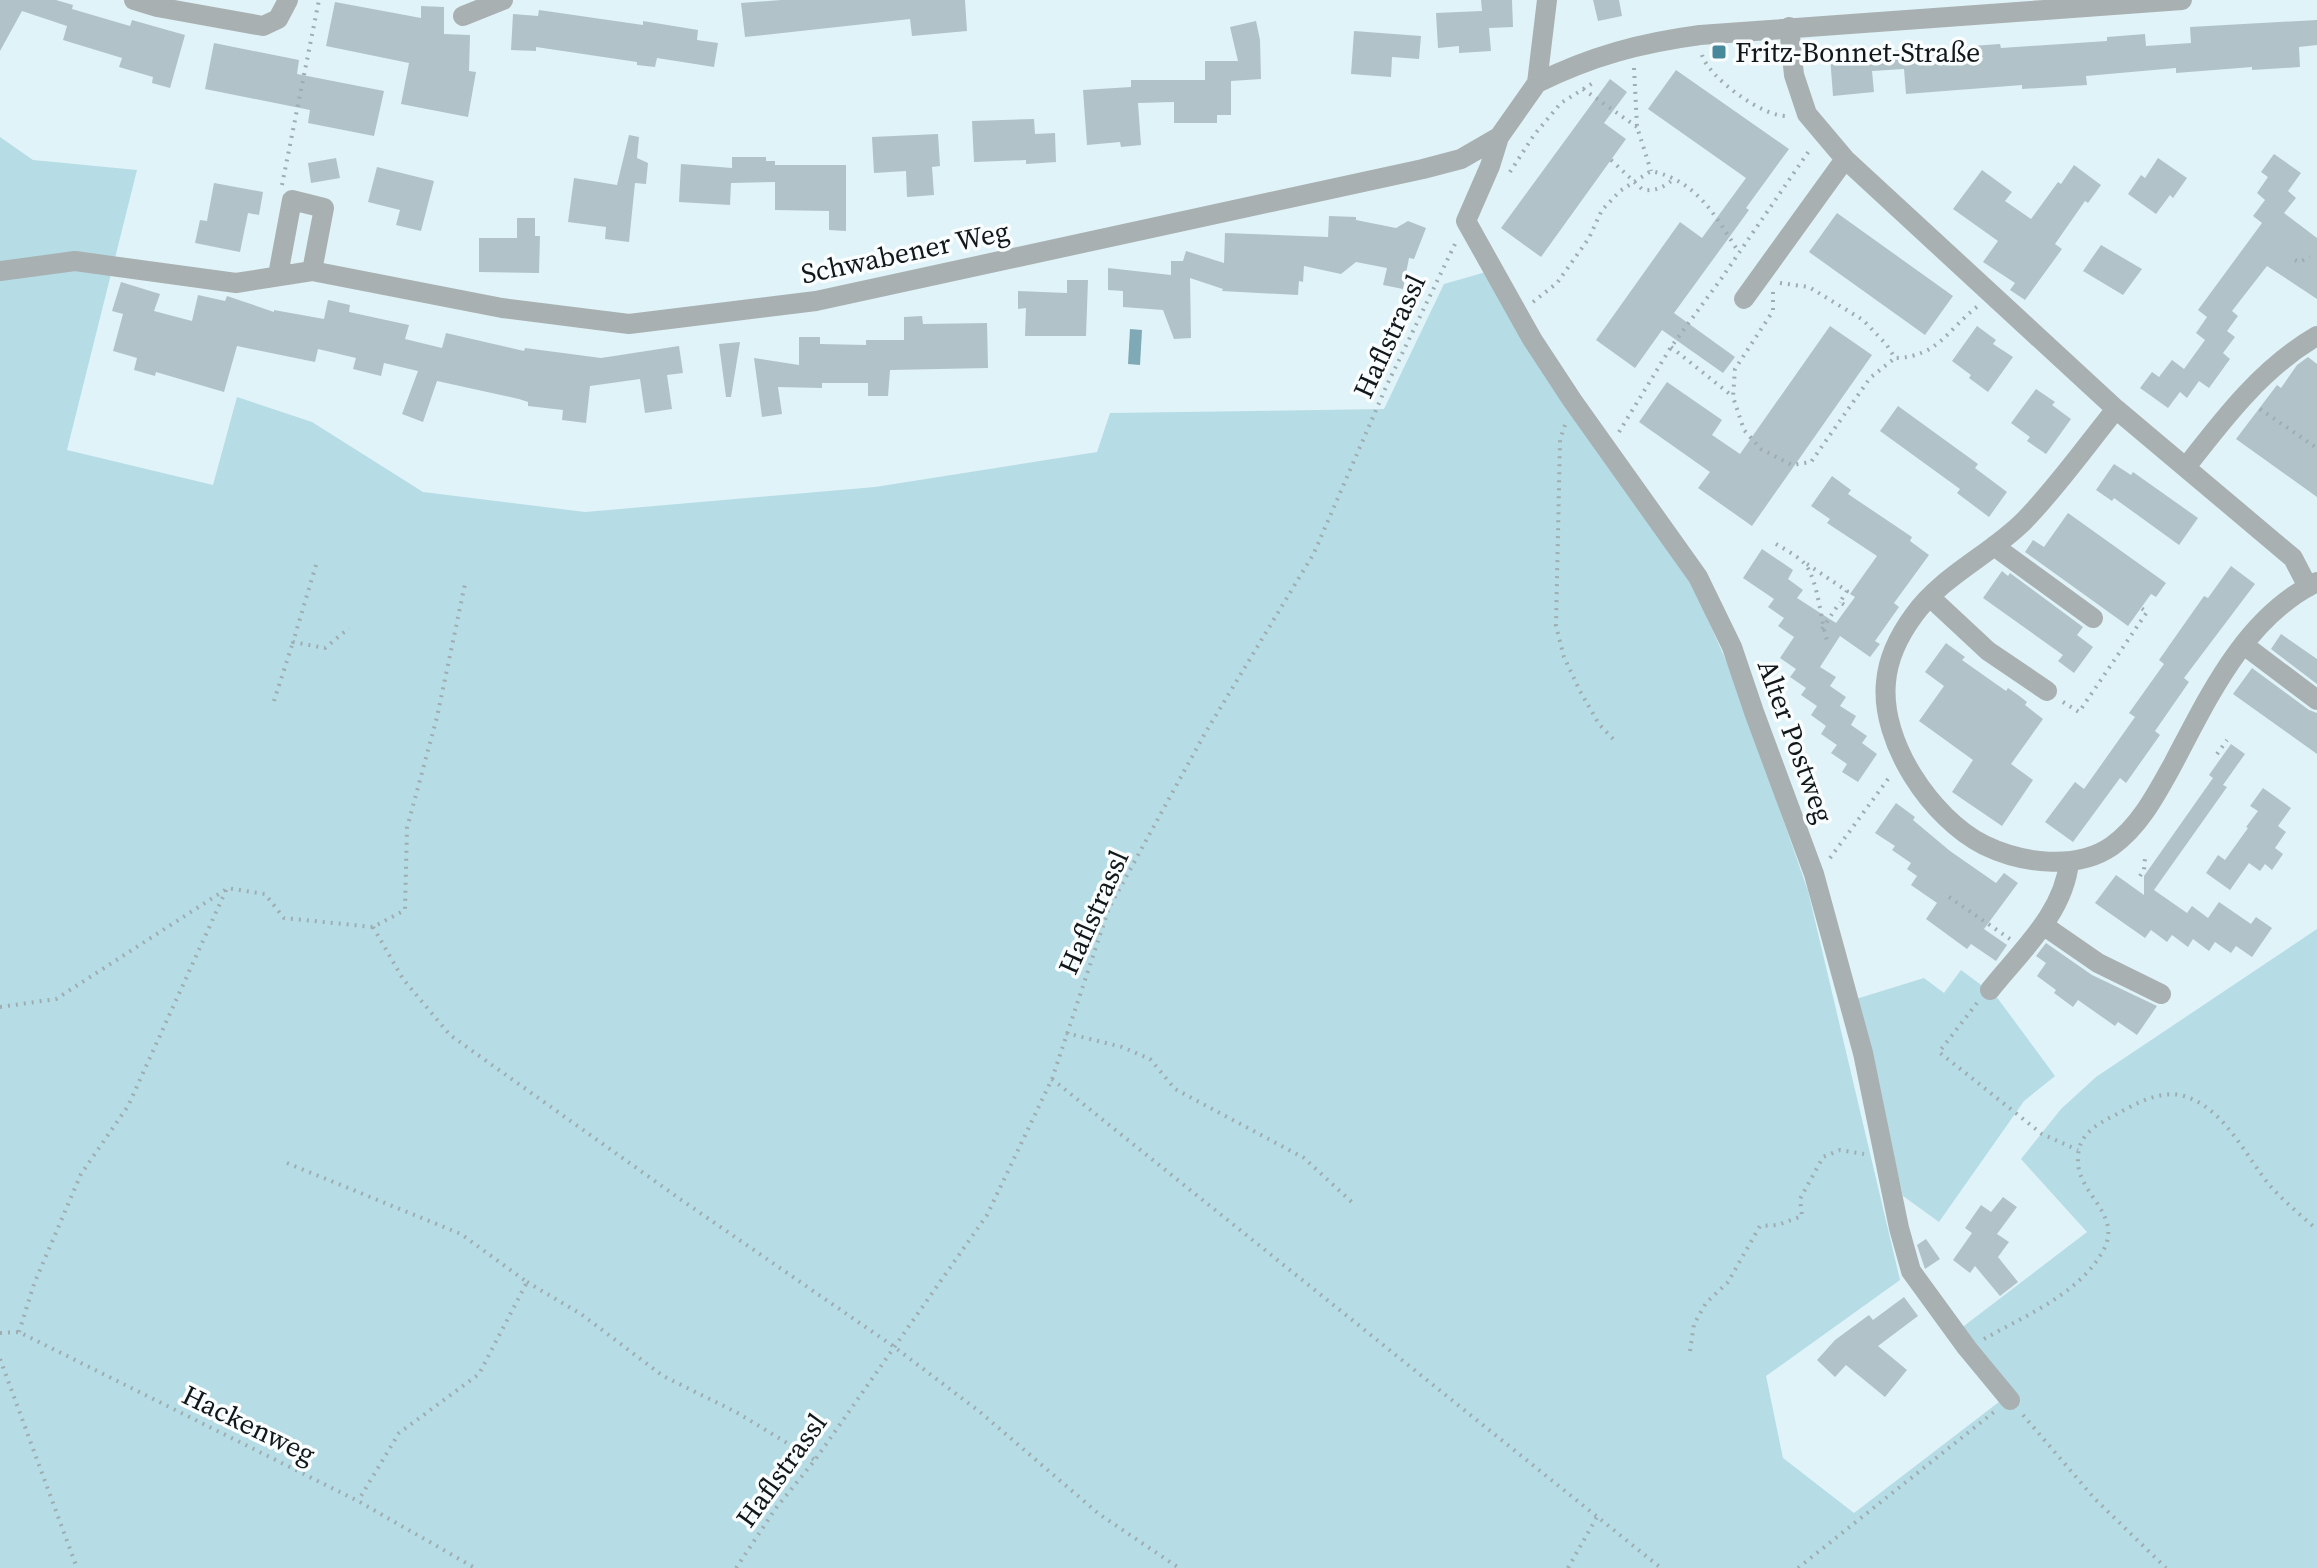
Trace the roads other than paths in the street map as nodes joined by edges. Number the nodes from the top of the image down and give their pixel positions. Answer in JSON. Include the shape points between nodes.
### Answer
{"nodes":[{"id":1,"x":134,"y":0,"type":"edge"},
{"id":2,"x":288,"y":0,"type":"edge"},
{"id":3,"x":1547,"y":0,"type":"edge"},
{"id":4,"x":2182,"y":0,"type":"edge"},
{"id":5,"x":497,"y":2,"type":"edge"},
{"id":6,"x":463,"y":16,"type":"dead end"},
{"id":7,"x":1789,"y":27,"type":"junction"},
{"id":8,"x":1537,"y":83,"type":"junction"},
{"id":9,"x":1499,"y":137,"type":"junction"},
{"id":10,"x":1845,"y":159,"type":"junction"},
{"id":11,"x":0,"y":271,"type":"edge"},
{"id":12,"x":312,"y":271,"type":"junction"},
{"id":13,"x":278,"y":275,"type":"junction"},
{"id":14,"x":1744,"y":299,"type":"dead end"},
{"id":15,"x":2317,"y":336,"type":"edge"},
{"id":16,"x":2116,"y":409,"type":"junction"},
{"id":17,"x":2186,"y":467,"type":"junction"},
{"id":18,"x":1994,"y":546,"type":"junction"},
{"id":19,"x":2312,"y":584,"type":"edge"},
{"id":20,"x":1930,"y":597,"type":"junction"},
{"id":21,"x":2093,"y":618,"type":"dead end"},
{"id":22,"x":2244,"y":645,"type":"junction"},
{"id":23,"x":2047,"y":691,"type":"road end"},
{"id":24,"x":2317,"y":700,"type":"edge"},
{"id":25,"x":2069,"y":862,"type":"junction"},
{"id":26,"x":2043,"y":925,"type":"junction"},
{"id":27,"x":1990,"y":990,"type":"road end"},
{"id":28,"x":2161,"y":994,"type":"dead end"},
{"id":29,"x":2010,"y":1400,"type":"road end"}],
"edges":[{"from":1,"to":2,"type":"street","via":[[263,26],[278,19]]},
{"from":3,"to":8,"type":"street"},
{"from":4,"to":7,"type":"street"},
{"from":5,"to":6,"type":"street"},
{"from":7,"to":8,"type":"street","via":[[1649,42],[1606,53]]},
{"from":7,"to":10,"type":"street","via":[[1794,75],[1807,114]]},
{"from":8,"to":9,"type":"street"},
{"from":9,"to":12,"type":"street","name":"Schwabener Weg","via":[[1461,159],[1423,169],[816,301],[629,324],[502,308]]},
{"from":9,"to":29,"type":"street","name":"Alter Postweg","via":[[1466,221],[1532,339],[1698,577],[1732,647],[1814,874],[1863,1053],[1911,1271]]},
{"from":10,"to":14,"type":"street"},
{"from":10,"to":16,"type":"street"},
{"from":11,"to":13,"type":"street","name":"Schwabener Weg","via":[[75,261],[236,283]]},
{"from":12,"to":13,"type":"street","name":"Schwabener Weg"},
{"from":12,"to":13,"type":"street","via":[[324,208],[292,200]]},
{"from":15,"to":17,"type":"street","via":[[2264,374]]},
{"from":16,"to":17,"type":"street"},
{"from":16,"to":18,"type":"street","via":[[2044,499]]},
{"from":17,"to":19,"type":"street","via":[[2293,558]]},
{"from":18,"to":20,"type":"street"},
{"from":18,"to":21,"type":"street"},
{"from":19,"to":22,"type":"street","via":[[2279,606]]},
{"from":20,"to":23,"type":"street","via":[[1988,651]]},
{"from":20,"to":25,"type":"street","via":[[1914,614],[1888,665],[1885,685],[1892,734],[1905,763],[1933,803],[1981,843],[2038,861]]},
{"from":22,"to":24,"type":"street"},
{"from":22,"to":25,"type":"street","via":[[2138,820],[2110,847]]},
{"from":25,"to":26,"type":"street","via":[[2061,897]]},
{"from":26,"to":27,"type":"street"},
{"from":26,"to":28,"type":"street","via":[[2098,963]]}]}
